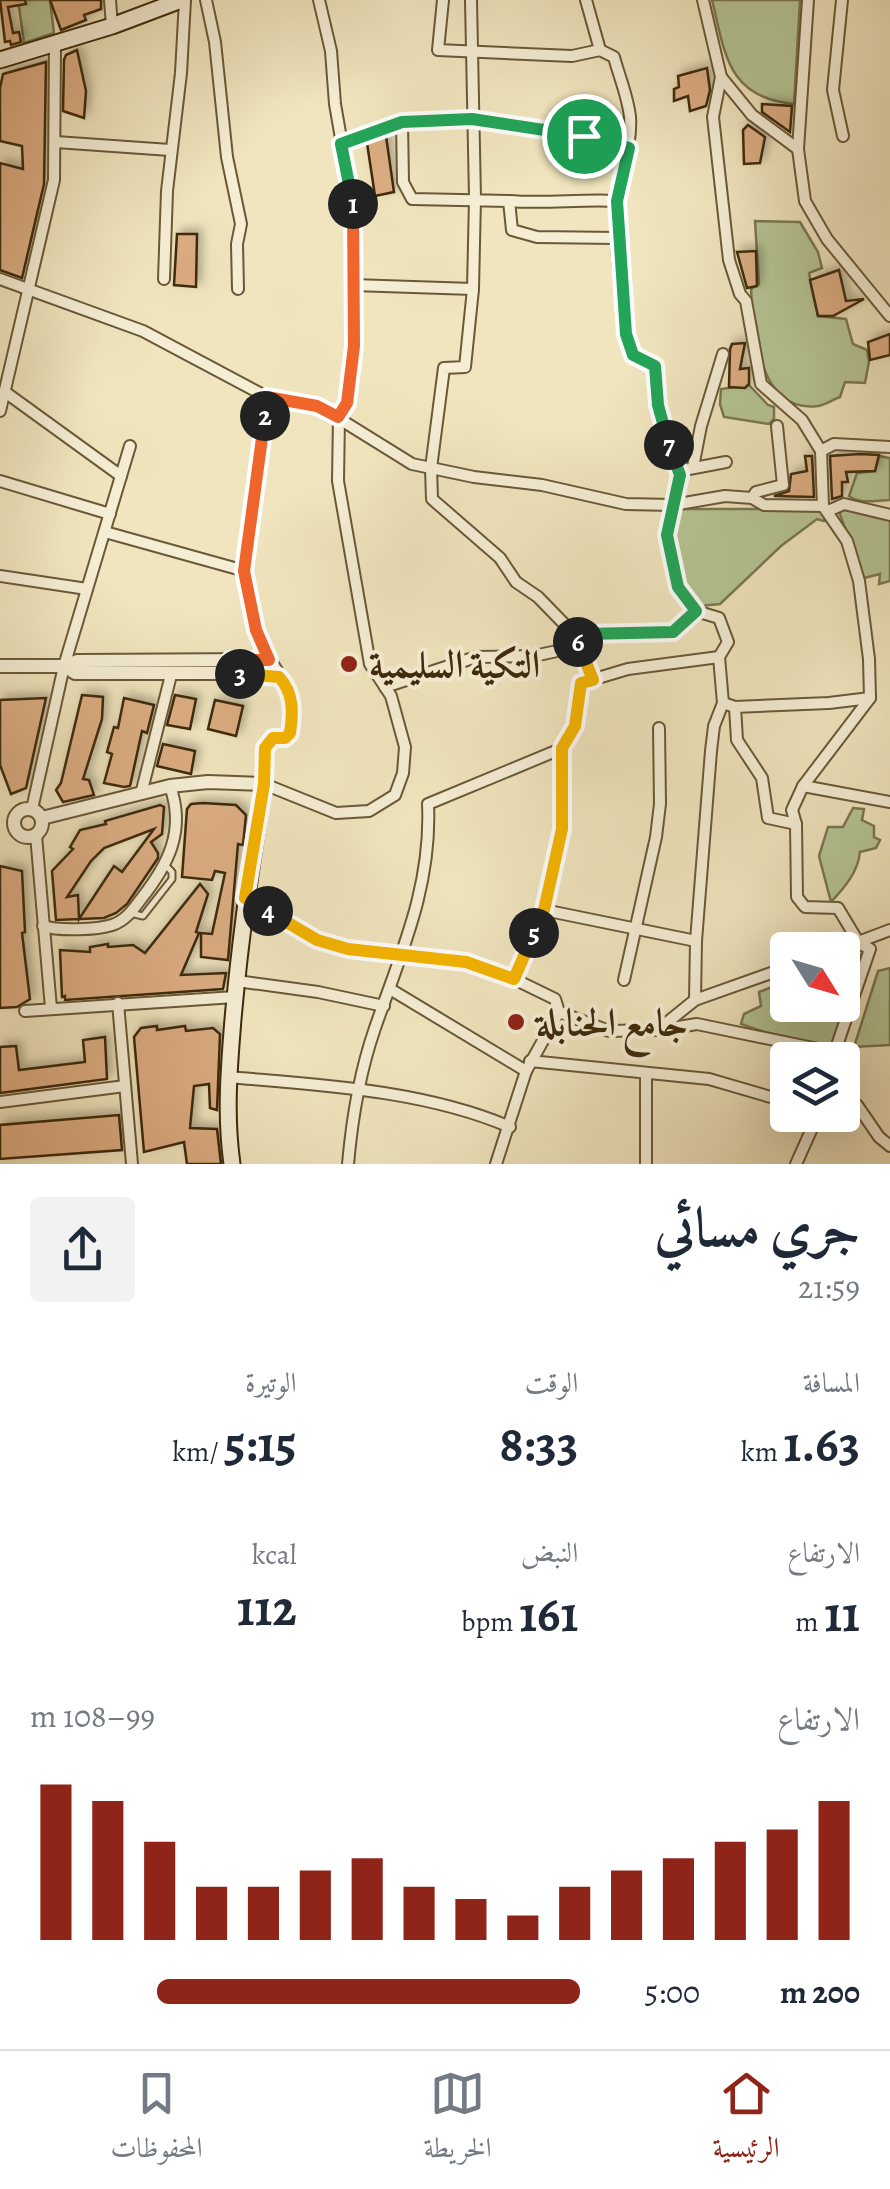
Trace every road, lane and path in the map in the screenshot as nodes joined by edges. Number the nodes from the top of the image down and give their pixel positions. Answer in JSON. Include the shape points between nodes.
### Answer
{"nodes":[{"id":1,"x":110,"y":0,"type":"edge"},
{"id":2,"x":146,"y":0,"type":"edge"},
{"id":3,"x":183,"y":0,"type":"edge"},
{"id":4,"x":206,"y":0,"type":"edge"},
{"id":5,"x":320,"y":0,"type":"edge"},
{"id":6,"x":443,"y":0,"type":"edge"},
{"id":7,"x":470,"y":0,"type":"edge"},
{"id":8,"x":586,"y":0,"type":"edge"},
{"id":9,"x":703,"y":0,"type":"edge"},
{"id":10,"x":808,"y":0,"type":"edge"},
{"id":11,"x":842,"y":0,"type":"edge"},
{"id":12,"x":137,"y":18,"type":"junction"},
{"id":13,"x":112,"y":26,"type":"junction"},
{"id":14,"x":55,"y":44,"type":"junction"},
{"id":15,"x":600,"y":50,"type":"junction"},
{"id":16,"x":471,"y":54,"type":"junction"},
{"id":17,"x":0,"y":60,"type":"edge"},
{"id":18,"x":721,"y":77,"type":"junction"},
{"id":19,"x":472,"y":119,"type":"junction"},
{"id":20,"x":402,"y":122,"type":"junction"},
{"id":21,"x":843,"y":136,"type":"dead end"},
{"id":22,"x":56,"y":142,"type":"junction"},
{"id":23,"x":341,"y":144,"type":"junction"},
{"id":24,"x":629,"y":148,"type":"junction"},
{"id":25,"x":798,"y":149,"type":"junction"},
{"id":26,"x":170,"y":150,"type":"junction"},
{"id":27,"x":475,"y":198,"type":"junction"},
{"id":28,"x":509,"y":200,"type":"junction"},
{"id":29,"x":617,"y":201,"type":"junction"},
{"id":30,"x":617,"y":238,"type":"junction"},
{"id":31,"x":0,"y":278,"type":"edge"},
{"id":32,"x":164,"y":279,"type":"dead end"},
{"id":33,"x":352,"y":285,"type":"junction"},
{"id":34,"x":238,"y":289,"type":"dead end"},
{"id":35,"x":473,"y":289,"type":"junction"},
{"id":36,"x":30,"y":290,"type":"junction"},
{"id":37,"x":890,"y":316,"type":"edge"},
{"id":38,"x":723,"y":354,"type":"dead end"},
{"id":39,"x":5,"y":392,"type":"junction"},
{"id":40,"x":267,"y":397,"type":"junction"},
{"id":41,"x":0,"y":411,"type":"edge"},
{"id":42,"x":338,"y":417,"type":"junction"},
{"id":43,"x":777,"y":426,"type":"dead end"},
{"id":44,"x":130,"y":446,"type":"dead end"},
{"id":45,"x":890,"y":447,"type":"edge"},
{"id":46,"x":820,"y":451,"type":"junction"},
{"id":47,"x":795,"y":453,"type":"dead end"},
{"id":48,"x":782,"y":454,"type":"junction"},
{"id":49,"x":726,"y":462,"type":"dead end"},
{"id":50,"x":693,"y":467,"type":"junction"},
{"id":51,"x":431,"y":468,"type":"junction"},
{"id":52,"x":680,"y":475,"type":"junction"},
{"id":53,"x":121,"y":476,"type":"junction"},
{"id":54,"x":0,"y":482,"type":"edge"},
{"id":55,"x":752,"y":498,"type":"junction"},
{"id":56,"x":674,"y":505,"type":"junction"},
{"id":57,"x":826,"y":508,"type":"junction"},
{"id":58,"x":110,"y":514,"type":"junction"},
{"id":59,"x":890,"y":515,"type":"edge"},
{"id":60,"x":105,"y":532,"type":"junction"},
{"id":61,"x":244,"y":571,"type":"junction"},
{"id":62,"x":0,"y":576,"type":"edge"},
{"id":63,"x":87,"y":589,"type":"junction"},
{"id":64,"x":696,"y":611,"type":"junction"},
{"id":65,"x":577,"y":638,"type":"junction"},
{"id":66,"x":718,"y":657,"type":"junction"},
{"id":67,"x":269,"y":660,"type":"junction"},
{"id":68,"x":0,"y":666,"type":"edge"},
{"id":69,"x":64,"y":666,"type":"junction"},
{"id":70,"x":230,"y":667,"type":"junction"},
{"id":71,"x":171,"y":675,"type":"junction"},
{"id":72,"x":279,"y":677,"type":"junction"},
{"id":73,"x":593,"y":680,"type":"junction"},
{"id":74,"x":385,"y":687,"type":"junction"},
{"id":75,"x":870,"y":698,"type":"junction"},
{"id":76,"x":729,"y":705,"type":"junction"},
{"id":77,"x":659,"y":728,"type":"dead end"},
{"id":78,"x":562,"y":748,"type":"junction"},
{"id":79,"x":264,"y":784,"type":"junction"},
{"id":80,"x":170,"y":786,"type":"junction"},
{"id":81,"x":803,"y":786,"type":"junction"},
{"id":82,"x":141,"y":794,"type":"junction"},
{"id":83,"x":890,"y":802,"type":"edge"},
{"id":84,"x":37,"y":814,"type":"junction"},
{"id":85,"x":7,"y":823,"type":"edge"},
{"id":86,"x":796,"y":824,"type":"junction"},
{"id":87,"x":36,"y":834,"type":"junction"},
{"id":88,"x":245,"y":898,"type":"junction"},
{"id":89,"x":544,"y":910,"type":"junction"},
{"id":90,"x":43,"y":926,"type":"junction"},
{"id":91,"x":633,"y":928,"type":"junction"},
{"id":92,"x":890,"y":930,"type":"edge"},
{"id":93,"x":852,"y":932,"type":"edge"},
{"id":94,"x":696,"y":941,"type":"junction"},
{"id":95,"x":860,"y":942,"type":"edge"},
{"id":96,"x":860,"y":944,"type":"edge"},
{"id":97,"x":404,"y":954,"type":"junction"},
{"id":98,"x":770,"y":973,"type":"edge"},
{"id":99,"x":860,"y":977,"type":"edge"},
{"id":100,"x":514,"y":979,"type":"junction"},
{"id":101,"x":624,"y":980,"type":"dead end"},
{"id":102,"x":236,"y":989,"type":"junction"},
{"id":103,"x":390,"y":989,"type":"junction"},
{"id":104,"x":695,"y":1000,"type":"junction"},
{"id":105,"x":118,"y":1003,"type":"junction"},
{"id":106,"x":384,"y":1006,"type":"junction"},
{"id":107,"x":51,"y":1008,"type":"junction"},
{"id":108,"x":25,"y":1010,"type":"dead end"},
{"id":109,"x":559,"y":1012,"type":"junction"},
{"id":110,"x":658,"y":1030,"type":"junction"},
{"id":111,"x":772,"y":1042,"type":"edge"},
{"id":112,"x":528,"y":1066,"type":"junction"},
{"id":113,"x":646,"y":1074,"type":"junction"},
{"id":114,"x":228,"y":1077,"type":"junction"},
{"id":115,"x":126,"y":1086,"type":"junction"},
{"id":116,"x":360,"y":1089,"type":"junction"},
{"id":117,"x":770,"y":1097,"type":"edge"},
{"id":118,"x":0,"y":1102,"type":"edge"},
{"id":119,"x":860,"y":1109,"type":"edge"},
{"id":120,"x":510,"y":1127,"type":"junction"},
{"id":121,"x":810,"y":1132,"type":"edge"},
{"id":122,"x":890,"y":1146,"type":"edge"},
{"id":123,"x":132,"y":1164,"type":"edge"},
{"id":124,"x":232,"y":1164,"type":"edge"},
{"id":125,"x":348,"y":1164,"type":"edge"},
{"id":126,"x":496,"y":1164,"type":"edge"},
{"id":127,"x":648,"y":1164,"type":"edge"},
{"id":128,"x":796,"y":1164,"type":"edge"}],
"edges":[{"from":1,"to":13,"type":"street"},
{"from":2,"to":12,"type":"main road"},
{"from":3,"to":12,"type":"main road"},
{"from":3,"to":26,"type":"street"},
{"from":4,"to":34,"type":"street","via":[[242,224]]},
{"from":5,"to":23,"type":"street"},
{"from":6,"to":16,"type":"street","via":[[436,48]]},
{"from":7,"to":16,"type":"street"},
{"from":8,"to":15,"type":"street"},
{"from":9,"to":18,"type":"street"},
{"from":10,"to":25,"type":"street"},
{"from":11,"to":21,"type":"street","via":[[833,90]]},
{"from":12,"to":13,"type":"main road"},
{"from":13,"to":14,"type":"main road"},
{"from":14,"to":17,"type":"main road"},
{"from":14,"to":22,"type":"street"},
{"from":15,"to":16,"type":"street","via":[[572,56]]},
{"from":15,"to":24,"type":"street","via":[[614,57],[630,115]]},
{"from":16,"to":19,"type":"street"},
{"from":18,"to":25,"type":"street","via":[[752,115]]},
{"from":18,"to":46,"type":"street","via":[[713,118],[729,260],[746,300],[762,384],[802,420]]},
{"from":19,"to":20,"type":"street"},
{"from":19,"to":24,"type":"street"},
{"from":19,"to":27,"type":"street"},
{"from":20,"to":23,"type":"street"},
{"from":20,"to":27,"type":"street","via":[[403,182],[412,199]]},
{"from":22,"to":26,"type":"street"},
{"from":22,"to":36,"type":"street"},
{"from":23,"to":33,"type":"street","via":[[353,207]]},
{"from":24,"to":29,"type":"street"},
{"from":25,"to":37,"type":"street","via":[[804,200]]},
{"from":26,"to":32,"type":"street"},
{"from":27,"to":28,"type":"street"},
{"from":27,"to":35,"type":"street"},
{"from":28,"to":29,"type":"street"},
{"from":28,"to":30,"type":"street","via":[[512,230]]},
{"from":29,"to":30,"type":"street"},
{"from":30,"to":52,"type":"street","via":[[626,334],[633,355],[655,366],[658,405]]},
{"from":31,"to":36,"type":"street"},
{"from":33,"to":35,"type":"street"},
{"from":33,"to":42,"type":"street","via":[[352,365],[347,403]]},
{"from":35,"to":51,"type":"street","via":[[465,367],[444,368]]},
{"from":36,"to":39,"type":"street"},
{"from":36,"to":40,"type":"street","via":[[143,331]]},
{"from":38,"to":50,"type":"street"},
{"from":39,"to":41,"type":"street"},
{"from":39,"to":53,"type":"street"},
{"from":40,"to":42,"type":"street"},
{"from":40,"to":61,"type":"street"},
{"from":42,"to":51,"type":"street","via":[[386,451]]},
{"from":42,"to":74,"type":"street","via":[[338,481],[370,664]]},
{"from":43,"to":48,"type":"street"},
{"from":44,"to":53,"type":"street"},
{"from":45,"to":46,"type":"street","via":[[834,444]]},
{"from":46,"to":57,"type":"street"},
{"from":47,"to":48,"type":"street"},
{"from":48,"to":55,"type":"street","via":[[783,486]]},
{"from":49,"to":50,"type":"street"},
{"from":50,"to":52,"type":"street"},
{"from":51,"to":56,"type":"street","via":[[626,504]]},
{"from":51,"to":65,"type":"street","via":[[432,498]]},
{"from":52,"to":56,"type":"street"},
{"from":53,"to":58,"type":"street"},
{"from":54,"to":58,"type":"street"},
{"from":55,"to":56,"type":"street"},
{"from":55,"to":57,"type":"street","via":[[764,505]]},
{"from":56,"to":64,"type":"street","via":[[667,535],[678,587]]},
{"from":57,"to":59,"type":"street","via":[[844,504]]},
{"from":57,"to":75,"type":"street","via":[[847,541],[859,581]]},
{"from":58,"to":60,"type":"street"},
{"from":60,"to":61,"type":"street"},
{"from":60,"to":63,"type":"street"},
{"from":61,"to":67,"type":"street"},
{"from":62,"to":63,"type":"street"},
{"from":63,"to":69,"type":"street"},
{"from":64,"to":65,"type":"street","via":[[673,632]]},
{"from":64,"to":66,"type":"street","via":[[719,618],[728,642]]},
{"from":65,"to":73,"type":"street"},
{"from":65,"to":74,"type":"street","via":[[556,652],[476,657]]},
{"from":66,"to":73,"type":"street","via":[[628,668]]},
{"from":66,"to":76,"type":"street"},
{"from":67,"to":70,"type":"street"},
{"from":67,"to":72,"type":"street"},
{"from":68,"to":69,"type":"street"},
{"from":69,"to":70,"type":"street","via":[[77,661]]},
{"from":69,"to":71,"type":"street","via":[[75,673]]},
{"from":69,"to":84,"type":"street"},
{"from":70,"to":71,"type":"street"},
{"from":70,"to":72,"type":"street"},
{"from":71,"to":82,"type":"street"},
{"from":72,"to":79,"type":"street","via":[[293,705],[291,726],[285,738],[273,738],[265,748]]},
{"from":73,"to":78,"type":"street","via":[[581,683],[575,726]]},
{"from":74,"to":79,"type":"street","via":[[405,747],[395,795],[369,812],[336,813]]},
{"from":75,"to":76,"type":"street"},
{"from":75,"to":81,"type":"street"},
{"from":76,"to":86,"type":"street","via":[[737,740],[762,778],[768,818]]},
{"from":76,"to":94,"type":"street","via":[[714,726],[710,751]]},
{"from":77,"to":91,"type":"street","via":[[656,837]]},
{"from":78,"to":89,"type":"street","via":[[562,829]]},
{"from":78,"to":97,"type":"street","via":[[428,804],[422,882]]},
{"from":79,"to":80,"type":"street"},
{"from":79,"to":88,"type":"main road"},
{"from":80,"to":82,"type":"street"},
{"from":80,"to":90,"type":"street","via":[[176,814],[166,866],[130,913],[112,925]]},
{"from":81,"to":83,"type":"street"},
{"from":81,"to":86,"type":"street","via":[[792,810]]},
{"from":82,"to":84,"type":"street"},
{"from":84,"to":85,"type":"street","via":[[18,813]]},
{"from":84,"to":87,"type":"street","via":[[42,828]]},
{"from":85,"to":87,"type":"street","via":[[22,836]]},
{"from":86,"to":93,"type":"street","via":[[797,897],[805,908],[838,908]]},
{"from":87,"to":90,"type":"street"},
{"from":88,"to":97,"type":"street","via":[[317,940]]},
{"from":88,"to":102,"type":"main road"},
{"from":89,"to":91,"type":"street"},
{"from":89,"to":100,"type":"street"},
{"from":90,"to":107,"type":"street"},
{"from":91,"to":94,"type":"street"},
{"from":91,"to":101,"type":"street"},
{"from":92,"to":95,"type":"street"},
{"from":94,"to":104,"type":"street"},
{"from":96,"to":99,"type":"street","via":[[870,949]]},
{"from":97,"to":100,"type":"street","via":[[466,962]]},
{"from":97,"to":103,"type":"street"},
{"from":98,"to":104,"type":"street"},
{"from":100,"to":109,"type":"street","via":[[556,999]]},
{"from":102,"to":105,"type":"street"},
{"from":102,"to":106,"type":"street","via":[[318,992]]},
{"from":102,"to":114,"type":"main road"},
{"from":103,"to":106,"type":"street"},
{"from":103,"to":112,"type":"street"},
{"from":104,"to":110,"type":"street"},
{"from":105,"to":107,"type":"street"},
{"from":105,"to":115,"type":"street"},
{"from":106,"to":116,"type":"street"},
{"from":107,"to":108,"type":"street"},
{"from":109,"to":110,"type":"street","via":[[609,1031]]},
{"from":109,"to":112,"type":"street"},
{"from":110,"to":111,"type":"street","via":[[696,1024]]},
{"from":112,"to":113,"type":"street"},
{"from":112,"to":120,"type":"street"},
{"from":113,"to":117,"type":"street","via":[[709,1078]]},
{"from":113,"to":127,"type":"street"},
{"from":114,"to":116,"type":"street"},
{"from":114,"to":124,"type":"main road"},
{"from":115,"to":118,"type":"street"},
{"from":115,"to":123,"type":"street"},
{"from":116,"to":120,"type":"street"},
{"from":116,"to":125,"type":"street"},
{"from":119,"to":122,"type":"street"},
{"from":120,"to":126,"type":"street"},
{"from":121,"to":128,"type":"street"}]}
